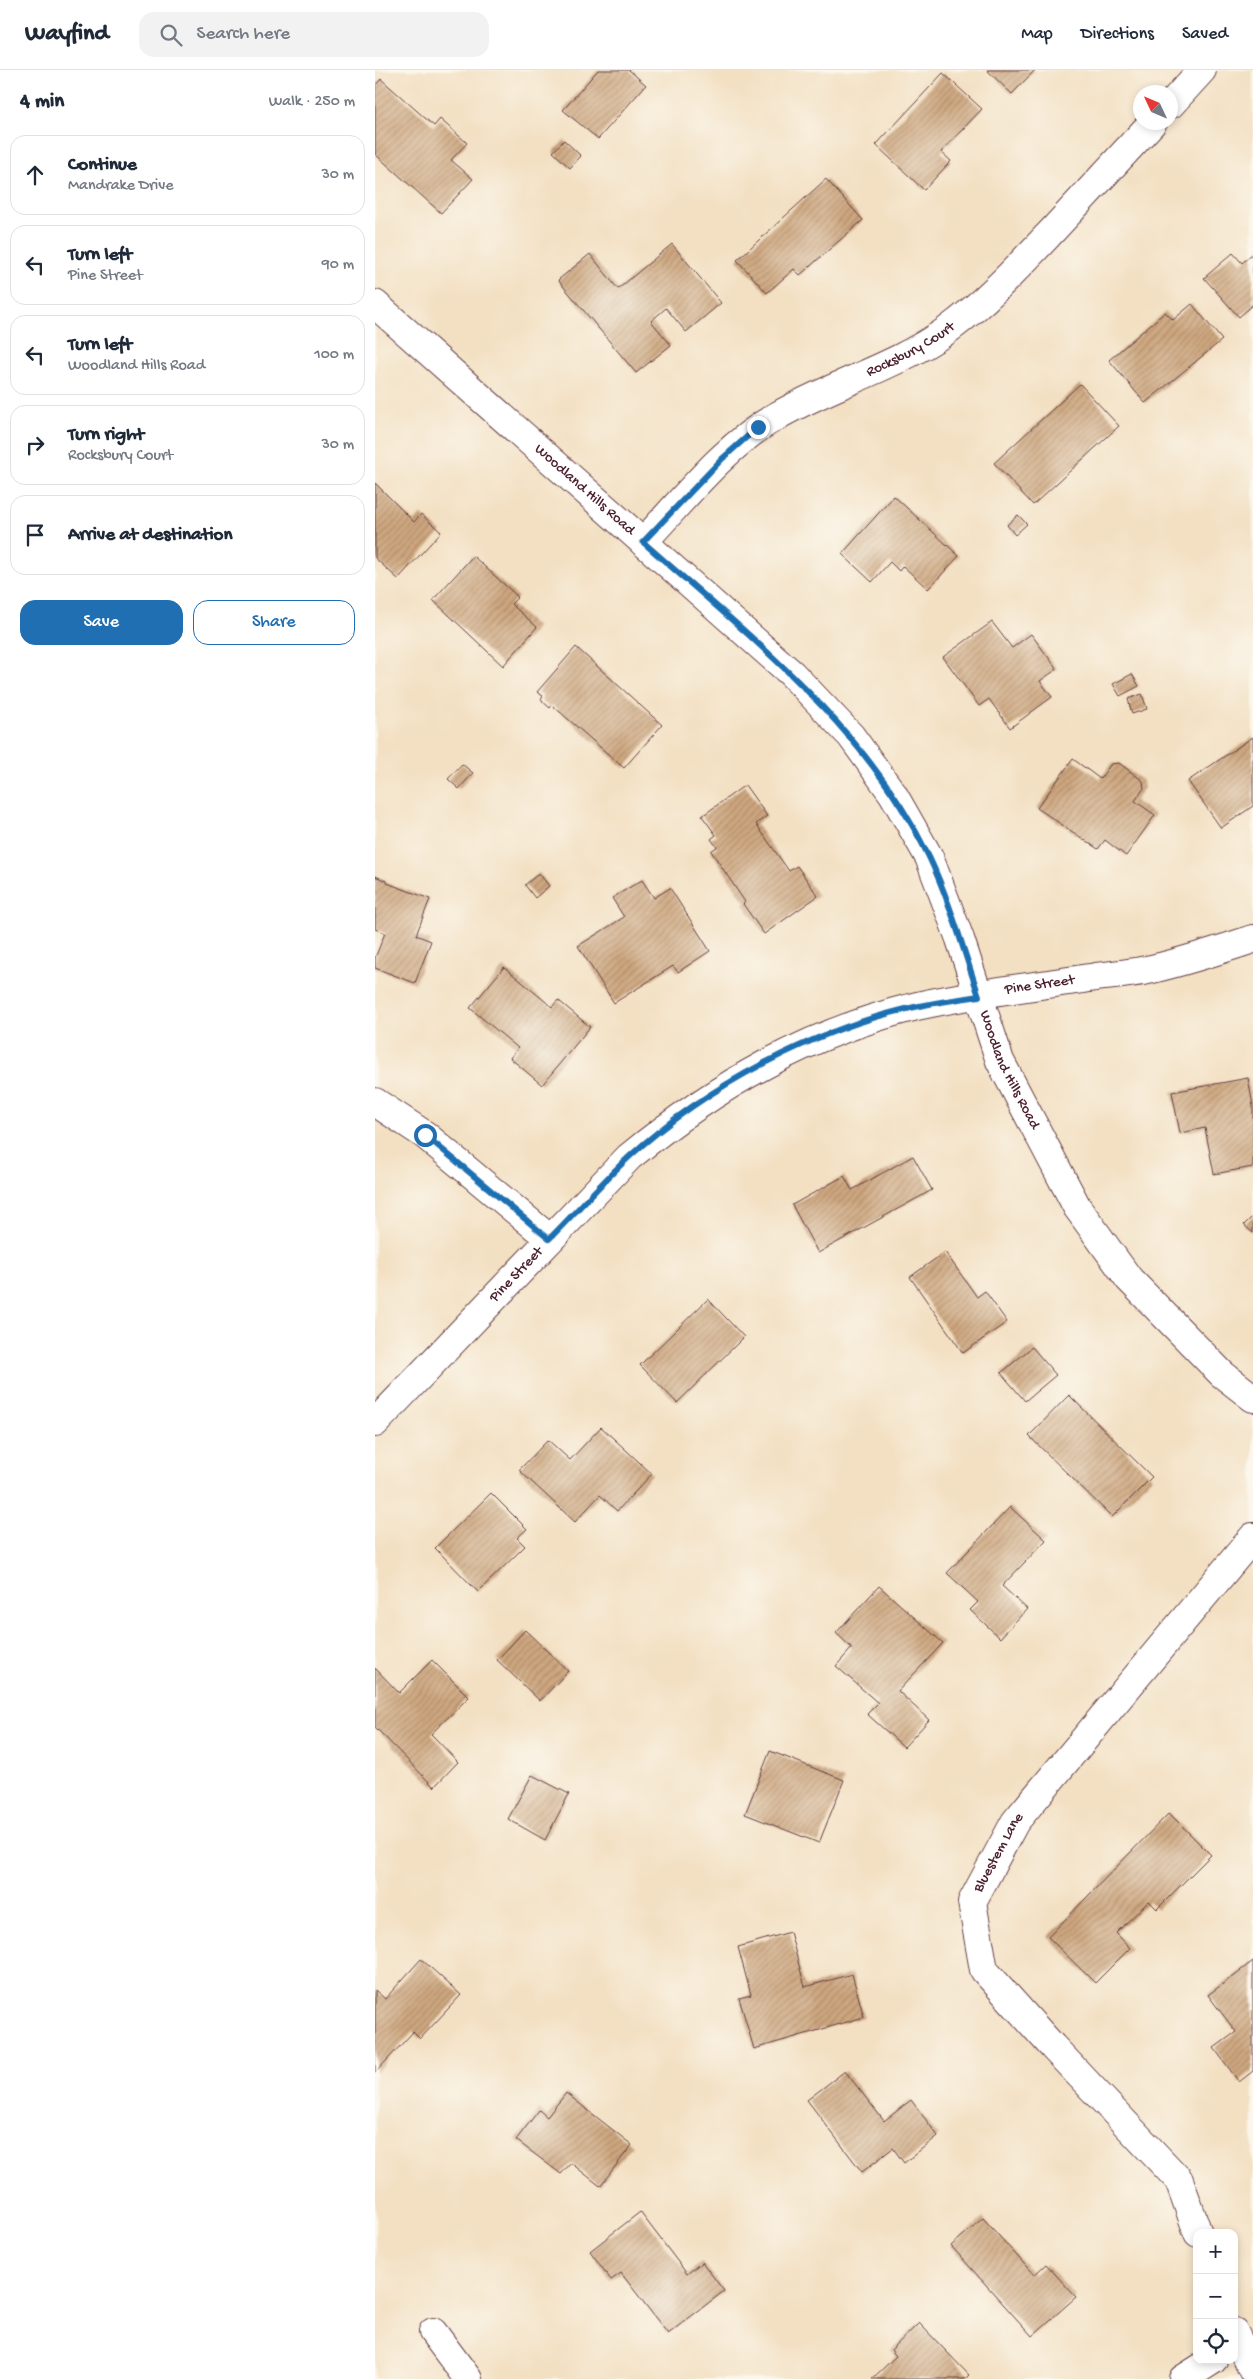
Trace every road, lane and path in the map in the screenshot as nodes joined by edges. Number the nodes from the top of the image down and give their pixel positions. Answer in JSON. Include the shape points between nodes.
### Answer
{"nodes":[{"id":1,"x":1203,"y":70,"type":"edge"},
{"id":2,"x":1178,"y":97,"type":"edge"},
{"id":3,"x":1146,"y":130,"type":"edge"},
{"id":4,"x":375,"y":304,"type":"edge"},
{"id":5,"x":643,"y":542,"type":"junction"},
{"id":6,"x":1253,"y":939,"type":"edge"},
{"id":7,"x":979,"y":996,"type":"junction"},
{"id":8,"x":375,"y":1102,"type":"edge"},
{"id":9,"x":549,"y":1239,"type":"junction"},
{"id":10,"x":1253,"y":1398,"type":"edge"},
{"id":11,"x":375,"y":1423,"type":"edge"},
{"id":12,"x":1253,"y":1537,"type":"edge"},
{"id":13,"x":1197,"y":2229,"type":"edge"},
{"id":14,"x":433,"y":2332,"type":"dead end"},
{"id":15,"x":1238,"y":2345,"type":"edge"},
{"id":16,"x":1207,"y":2364,"type":"edge"},
{"id":17,"x":1253,"y":2371,"type":"edge"},
{"id":18,"x":468,"y":2379,"type":"edge"},
{"id":19,"x":1183,"y":2379,"type":"edge"}],
"edges":[{"from":1,"to":2,"type":"street"},
{"from":3,"to":5,"type":"street","name":"Rocksbury Court","via":[[1012,274],[980,304],[909,354],[758,427],[722,459]]},
{"from":4,"to":5,"type":"street","name":"Woodland Hills Road"},
{"from":5,"to":7,"type":"street","name":"Woodland Hills Road","via":[[792,674],[851,736],[893,794],[929,857]]},
{"from":6,"to":7,"type":"street","name":"Pine Street","via":[[1211,954],[1150,969]]},
{"from":7,"to":9,"type":"street","name":"Pine Street","via":[[918,1006],[865,1021],[763,1064],[708,1097],[629,1157]]},
{"from":7,"to":10,"type":"street","name":"Woodland Hills Road","via":[[1000,1061],[1077,1207],[1129,1280],[1222,1374]]},
{"from":8,"to":9,"type":"street","via":[[425,1135]]},
{"from":9,"to":11,"type":"street","name":"Pine Street"},
{"from":12,"to":13,"type":"street","name":"Bluestem Lane","via":[[1015,1822],[972,1902],[984,1970],[1179,2180]]},
{"from":14,"to":18,"type":"street"},
{"from":15,"to":17,"type":"street"},
{"from":16,"to":19,"type":"street"}]}
